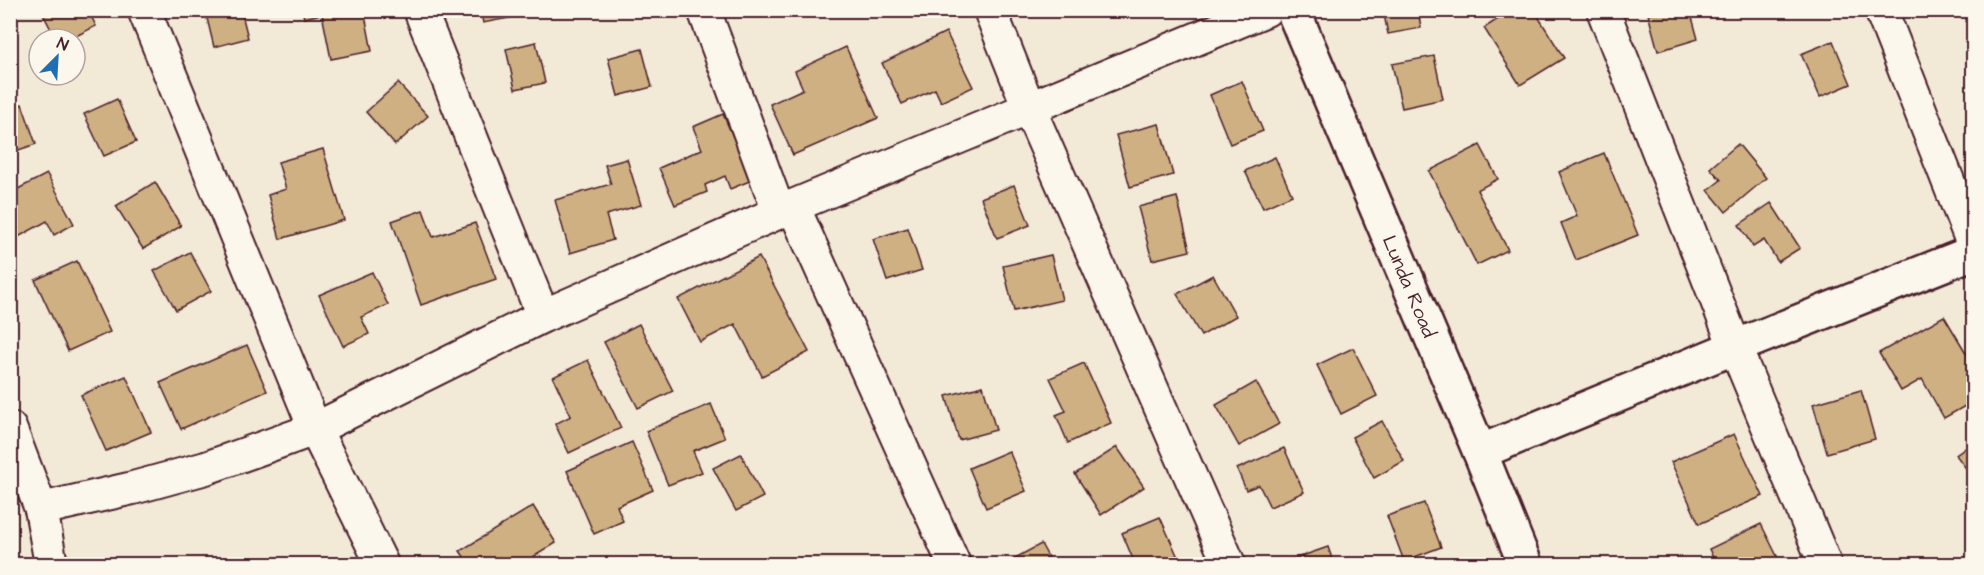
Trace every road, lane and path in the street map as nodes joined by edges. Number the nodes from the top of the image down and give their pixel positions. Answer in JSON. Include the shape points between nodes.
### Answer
{"nodes":[{"id":1,"x":144,"y":10,"type":"edge"},
{"id":2,"x":420,"y":10,"type":"edge"},
{"id":3,"x":704,"y":10,"type":"edge"},
{"id":4,"x":990,"y":10,"type":"edge"},
{"id":5,"x":1266,"y":10,"type":"edge"},
{"id":6,"x":1293,"y":10,"type":"edge"},
{"id":7,"x":1603,"y":10,"type":"edge"},
{"id":8,"x":1881,"y":10,"type":"edge"},
{"id":9,"x":1029,"y":108,"type":"junction"},
{"id":10,"x":786,"y":209,"type":"junction"},
{"id":11,"x":1974,"y":247,"type":"edge"},
{"id":12,"x":1974,"y":252,"type":"edge"},
{"id":13,"x":543,"y":316,"type":"junction"},
{"id":14,"x":1735,"y":347,"type":"junction"},
{"id":15,"x":10,"y":428,"type":"edge"},
{"id":16,"x":315,"y":429,"type":"junction"},
{"id":17,"x":1480,"y":452,"type":"junction"},
{"id":18,"x":41,"y":509,"type":"junction"},
{"id":19,"x":51,"y":564,"type":"edge"},
{"id":20,"x":382,"y":564,"type":"edge"},
{"id":21,"x":954,"y":564,"type":"edge"},
{"id":22,"x":1228,"y":564,"type":"edge"},
{"id":23,"x":1525,"y":564,"type":"edge"},
{"id":24,"x":1825,"y":564,"type":"edge"}],
"edges":[{"from":1,"to":16,"type":"street"},
{"from":2,"to":13,"type":"street"},
{"from":3,"to":10,"type":"street"},
{"from":4,"to":9,"type":"street"},
{"from":5,"to":9,"type":"street"},
{"from":6,"to":17,"type":"street","name":"Lunda Road"},
{"from":7,"to":14,"type":"street"},
{"from":8,"to":11,"type":"street"},
{"from":9,"to":10,"type":"street"},
{"from":9,"to":22,"type":"street"},
{"from":10,"to":13,"type":"street"},
{"from":10,"to":21,"type":"street"},
{"from":12,"to":14,"type":"street"},
{"from":13,"to":16,"type":"street"},
{"from":14,"to":17,"type":"street"},
{"from":14,"to":24,"type":"street"},
{"from":15,"to":18,"type":"street"},
{"from":16,"to":18,"type":"street","via":[[194,471]]},
{"from":16,"to":20,"type":"street"},
{"from":17,"to":23,"type":"street","name":"Lunda Road"},
{"from":18,"to":19,"type":"street"}]}
